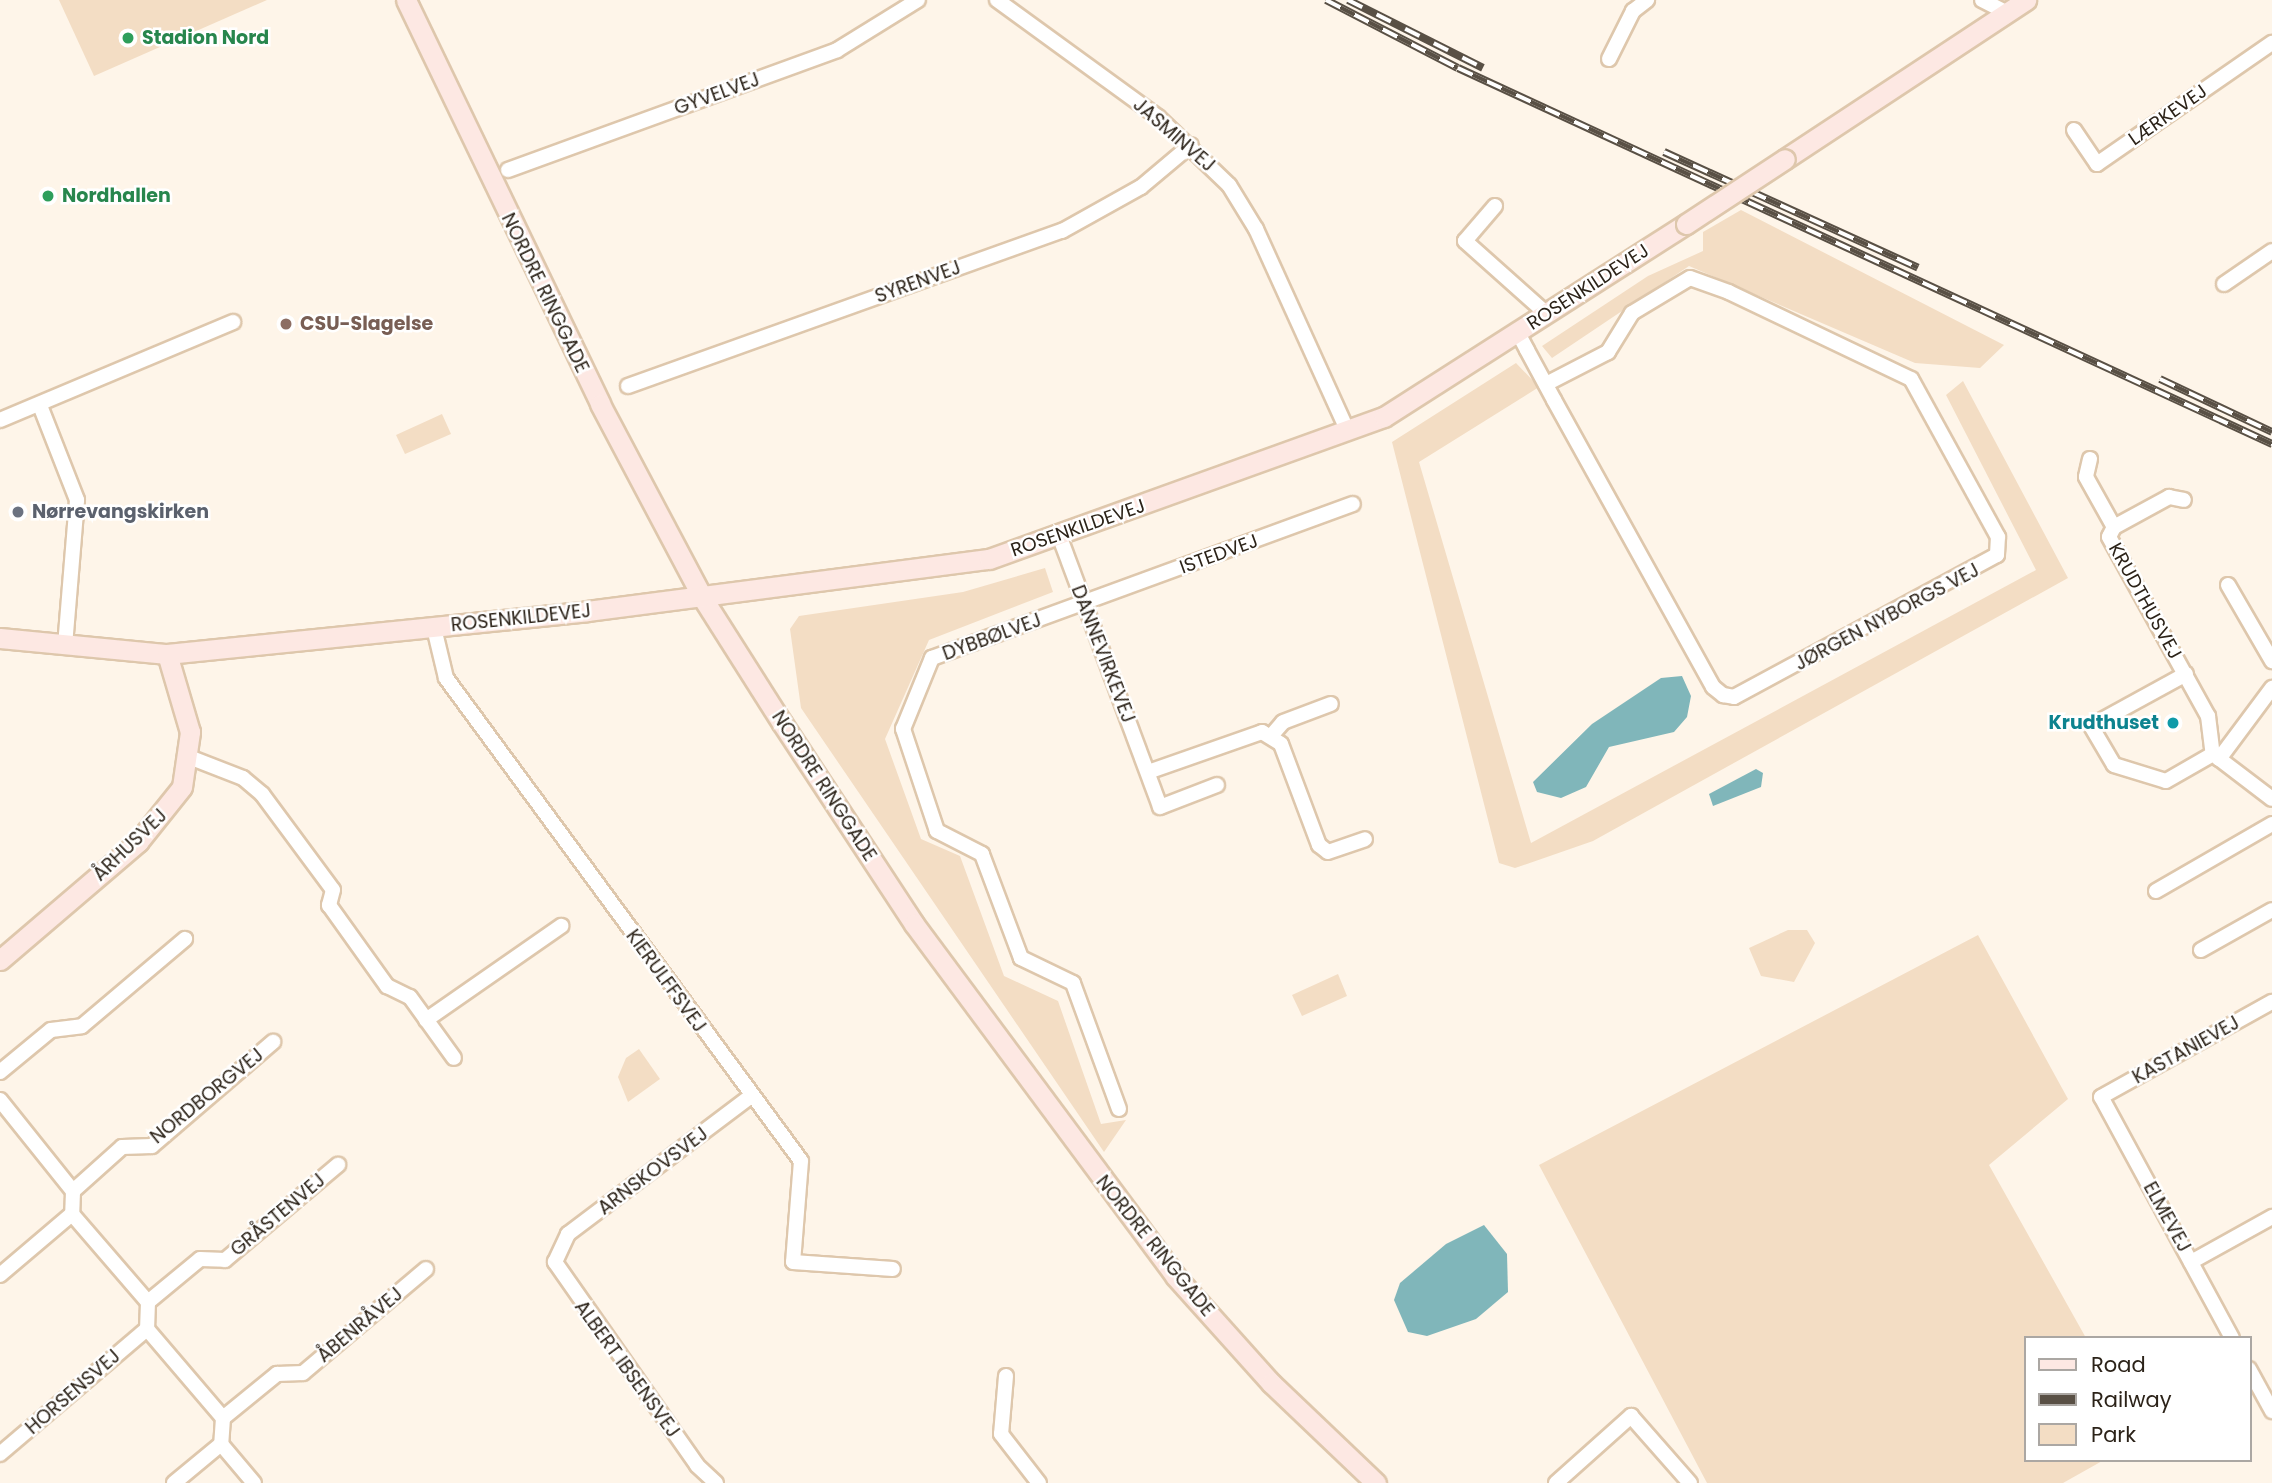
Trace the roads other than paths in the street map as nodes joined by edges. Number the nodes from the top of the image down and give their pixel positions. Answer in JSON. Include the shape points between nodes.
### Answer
{"nodes":[{"id":1,"x":406,"y":0,"type":"edge"},
{"id":2,"x":918,"y":0,"type":"edge"},
{"id":3,"x":997,"y":0,"type":"edge"},
{"id":4,"x":1647,"y":0,"type":"edge"},
{"id":5,"x":1982,"y":0,"type":"edge"},
{"id":6,"x":2026,"y":0,"type":"edge"},
{"id":7,"x":2007,"y":13,"type":"junction"},
{"id":8,"x":2272,"y":43,"type":"edge"},
{"id":9,"x":1609,"y":60,"type":"dead end"},
{"id":10,"x":2074,"y":130,"type":"dead end"},
{"id":11,"x":1191,"y":145,"type":"junction"},
{"id":12,"x":508,"y":170,"type":"dead end"},
{"id":13,"x":1495,"y":206,"type":"dead end"},
{"id":14,"x":2272,"y":251,"type":"edge"},
{"id":15,"x":2224,"y":284,"type":"dead end"},
{"id":16,"x":1547,"y":314,"type":"junction"},
{"id":17,"x":233,"y":322,"type":"dead end"},
{"id":18,"x":1518,"y":333,"type":"junction"},
{"id":19,"x":1546,"y":384,"type":"junction"},
{"id":20,"x":628,"y":386,"type":"dead end"},
{"id":21,"x":41,"y":408,"type":"junction"},
{"id":22,"x":0,"y":420,"type":"edge"},
{"id":23,"x":1348,"y":432,"type":"junction"},
{"id":24,"x":2090,"y":459,"type":"dead end"},
{"id":25,"x":2184,"y":500,"type":"dead end"},
{"id":26,"x":1353,"y":504,"type":"dead end"},
{"id":27,"x":2114,"y":527,"type":"junction"},
{"id":28,"x":1059,"y":535,"type":"junction"},
{"id":29,"x":2228,"y":584,"type":"dead end"},
{"id":30,"x":702,"y":597,"type":"junction"},
{"id":31,"x":1084,"y":604,"type":"junction"},
{"id":32,"x":433,"y":628,"type":"junction"},
{"id":33,"x":0,"y":638,"type":"edge"},
{"id":34,"x":65,"y":646,"type":"junction"},
{"id":35,"x":167,"y":654,"type":"junction"},
{"id":36,"x":2272,"y":661,"type":"edge"},
{"id":37,"x":2186,"y":674,"type":"junction"},
{"id":38,"x":2272,"y":688,"type":"edge"},
{"id":39,"x":1331,"y":704,"type":"dead end"},
{"id":40,"x":1271,"y":736,"type":"junction"},
{"id":41,"x":2216,"y":756,"type":"junction"},
{"id":42,"x":189,"y":757,"type":"junction"},
{"id":43,"x":1148,"y":772,"type":"junction"},
{"id":44,"x":1217,"y":785,"type":"dead end"},
{"id":45,"x":2272,"y":799,"type":"edge"},
{"id":46,"x":2272,"y":824,"type":"edge"},
{"id":47,"x":1366,"y":839,"type":"dead end"},
{"id":48,"x":2156,"y":891,"type":"dead end"},
{"id":49,"x":2272,"y":910,"type":"edge"},
{"id":50,"x":561,"y":926,"type":"dead end"},
{"id":51,"x":185,"y":939,"type":"dead end"},
{"id":52,"x":2201,"y":950,"type":"dead end"},
{"id":53,"x":0,"y":960,"type":"edge"},
{"id":54,"x":2272,"y":1002,"type":"edge"},
{"id":55,"x":426,"y":1020,"type":"junction"},
{"id":56,"x":273,"y":1042,"type":"dead end"},
{"id":57,"x":454,"y":1058,"type":"dead end"},
{"id":58,"x":0,"y":1072,"type":"edge"},
{"id":59,"x":751,"y":1096,"type":"junction"},
{"id":60,"x":2101,"y":1097,"type":"joint"},
{"id":61,"x":0,"y":1100,"type":"edge"},
{"id":62,"x":1119,"y":1110,"type":"dead end"},
{"id":63,"x":338,"y":1165,"type":"dead end"},
{"id":64,"x":73,"y":1191,"type":"junction"},
{"id":65,"x":72,"y":1214,"type":"junction"},
{"id":66,"x":2272,"y":1217,"type":"edge"},
{"id":67,"x":558,"y":1247,"type":"joint"},
{"id":68,"x":2191,"y":1262,"type":"junction"},
{"id":69,"x":426,"y":1269,"type":"dead end"},
{"id":70,"x":893,"y":1269,"type":"dead end"},
{"id":71,"x":0,"y":1275,"type":"edge"},
{"id":72,"x":148,"y":1302,"type":"junction"},
{"id":73,"x":146,"y":1329,"type":"junction"},
{"id":74,"x":2231,"y":1336,"type":"edge"},
{"id":75,"x":2251,"y":1373,"type":"edge"},
{"id":76,"x":1006,"y":1376,"type":"dead end"},
{"id":77,"x":2272,"y":1411,"type":"edge"},
{"id":78,"x":223,"y":1418,"type":"junction"},
{"id":79,"x":221,"y":1444,"type":"junction"},
{"id":80,"x":0,"y":1454,"type":"edge"},
{"id":81,"x":174,"y":1483,"type":"edge"},
{"id":82,"x":254,"y":1483,"type":"edge"},
{"id":83,"x":716,"y":1483,"type":"edge"},
{"id":84,"x":1039,"y":1483,"type":"edge"},
{"id":85,"x":1376,"y":1483,"type":"edge"},
{"id":86,"x":1556,"y":1483,"type":"edge"},
{"id":87,"x":1690,"y":1483,"type":"edge"}],
"edges":[{"from":1,"to":30,"type":"street","name":"NORDRE RINGGADE","via":[[488,179]]},
{"from":2,"to":12,"type":"street","name":"GYVELVEJ","via":[[837,50]]},
{"from":3,"to":11,"type":"street","name":"JASMINVEJ"},
{"from":4,"to":9,"type":"street","via":[[1633,11]]},
{"from":5,"to":7,"type":"street"},
{"from":6,"to":7,"type":"street","name":"ROSENKILDEVEJ"},
{"from":7,"to":16,"type":"street","name":"ROSENKILDEVEJ","bridge":true},
{"from":8,"to":10,"type":"street","name":"LÆRKEVEJ","via":[[2097,164]]},
{"from":11,"to":20,"type":"street","name":"SYRENVEJ","via":[[1141,187],[1062,231]]},
{"from":11,"to":23,"type":"street","name":"JASMINVEJ","via":[[1229,186],[1256,229]]},
{"from":13,"to":16,"type":"street","via":[[1465,241]]},
{"from":14,"to":15,"type":"street"},
{"from":16,"to":18,"type":"street","name":"ROSENKILDEVEJ"},
{"from":17,"to":21,"type":"street"},
{"from":18,"to":19,"type":"street","name":"JØRGEN NYBORGS VEJ"},
{"from":18,"to":23,"type":"street","name":"ROSENKILDEVEJ","via":[[1413,403]]},
{"from":19,"to":19,"type":"street","name":"JØRGEN NYBORGS VEJ","via":[[1723,695],[1734,697],[1997,555],[1998,537],[1911,379],[1729,292],[1690,278],[1632,313],[1608,352]]},
{"from":21,"to":22,"type":"street"},
{"from":21,"to":34,"type":"street","via":[[77,500]]},
{"from":23,"to":28,"type":"street","name":"ROSENKILDEVEJ"},
{"from":24,"to":27,"type":"street","name":"KRUDTHUSVEJ","via":[[2086,477]]},
{"from":25,"to":27,"type":"street","name":"KRUDTHUSVEJ","via":[[2169,497]]},
{"from":26,"to":31,"type":"street","name":"ISTEDVEJ"},
{"from":27,"to":37,"type":"street","name":"KRUDTHUSVEJ","via":[[2109,537]]},
{"from":28,"to":30,"type":"street","name":"ROSENKILDEVEJ","via":[[954,567]]},
{"from":28,"to":31,"type":"street","name":"DANNEVIRKEVEJ"},
{"from":29,"to":36,"type":"street"},
{"from":30,"to":32,"type":"street","name":"ROSENKILDEVEJ"},
{"from":30,"to":85,"type":"street","name":"NORDRE RINGGADE","via":[[914,924],[1072,1143],[1175,1276],[1271,1383]]},
{"from":31,"to":43,"type":"street","name":"DANNEVIRKEVEJ"},
{"from":31,"to":62,"type":"street","name":"DYBBØLVEJ","via":[[932,658],[902,729],[937,831],[982,854],[1021,958],[1073,984]]},
{"from":32,"to":35,"type":"street","name":"ROSENKILDEVEJ"},
{"from":32,"to":59,"type":"street","name":"KIERULFFSVEJ","via":[[446,678]]},
{"from":33,"to":34,"type":"street","name":"ROSENKILDEVEJ"},
{"from":34,"to":35,"type":"street","name":"ROSENKILDEVEJ"},
{"from":35,"to":42,"type":"street","name":"ÅRHUSVEJ","via":[[184,706]]},
{"from":37,"to":41,"type":"street","name":"KRUDTHUSVEJ","via":[[2208,716]]},
{"from":37,"to":41,"type":"street","name":"KRUDTHUSVEJ","via":[[2091,726],[2113,765],[2166,781]]},
{"from":38,"to":41,"type":"street","name":"KRUDTHUSVEJ"},
{"from":39,"to":40,"type":"street","via":[[1283,722]]},
{"from":40,"to":43,"type":"street","via":[[1252,732]]},
{"from":40,"to":47,"type":"street","via":[[1281,744],[1319,845],[1328,852]]},
{"from":41,"to":45,"type":"street"},
{"from":42,"to":53,"type":"street","name":"ÅRHUSVEJ","via":[[165,814]]},
{"from":42,"to":55,"type":"street","via":[[243,778],[262,794],[333,890],[329,905],[380,976],[410,997]]},
{"from":43,"to":44,"type":"street","name":"DANNEVIRKEVEJ","via":[[1160,807]]},
{"from":46,"to":48,"type":"street"},
{"from":49,"to":52,"type":"street"},
{"from":50,"to":55,"type":"street"},
{"from":51,"to":58,"type":"street","via":[[82,1026],[51,1030]]},
{"from":54,"to":60,"type":"street","name":"KASTANIEVEJ"},
{"from":55,"to":57,"type":"street"},
{"from":56,"to":64,"type":"street","name":"NORDBORGVEJ","via":[[152,1146],[122,1147]]},
{"from":59,"to":67,"type":"street","name":"ARNSKOVSVEJ"},
{"from":59,"to":70,"type":"street","name":"KIERULFFSVEJ","via":[[801,1161],[793,1262]]},
{"from":60,"to":68,"type":"street","name":"ELMEVEJ"},
{"from":61,"to":64,"type":"street"},
{"from":63,"to":72,"type":"street","name":"GRÅSTENVEJ","via":[[225,1260],[200,1259]]},
{"from":64,"to":65,"type":"street"},
{"from":65,"to":71,"type":"street"},
{"from":65,"to":72,"type":"street"},
{"from":66,"to":68,"type":"street"},
{"from":67,"to":83,"type":"street","name":"ALBERT IBSENSVEJ","via":[[560,1278],[697,1465]]},
{"from":68,"to":74,"type":"street","name":"ELMEVEJ"},
{"from":69,"to":78,"type":"street","name":"ÅBENRÅVEJ","via":[[303,1373],[277,1374]]},
{"from":72,"to":73,"type":"street"},
{"from":73,"to":78,"type":"street"},
{"from":73,"to":80,"type":"street","name":"HORSENSVEJ"},
{"from":75,"to":77,"type":"street"},
{"from":76,"to":84,"type":"street","via":[[1001,1434]]},
{"from":78,"to":79,"type":"street"},
{"from":79,"to":81,"type":"street"},
{"from":79,"to":82,"type":"street"},
{"from":86,"to":87,"type":"street","via":[[1631,1416]]}]}
